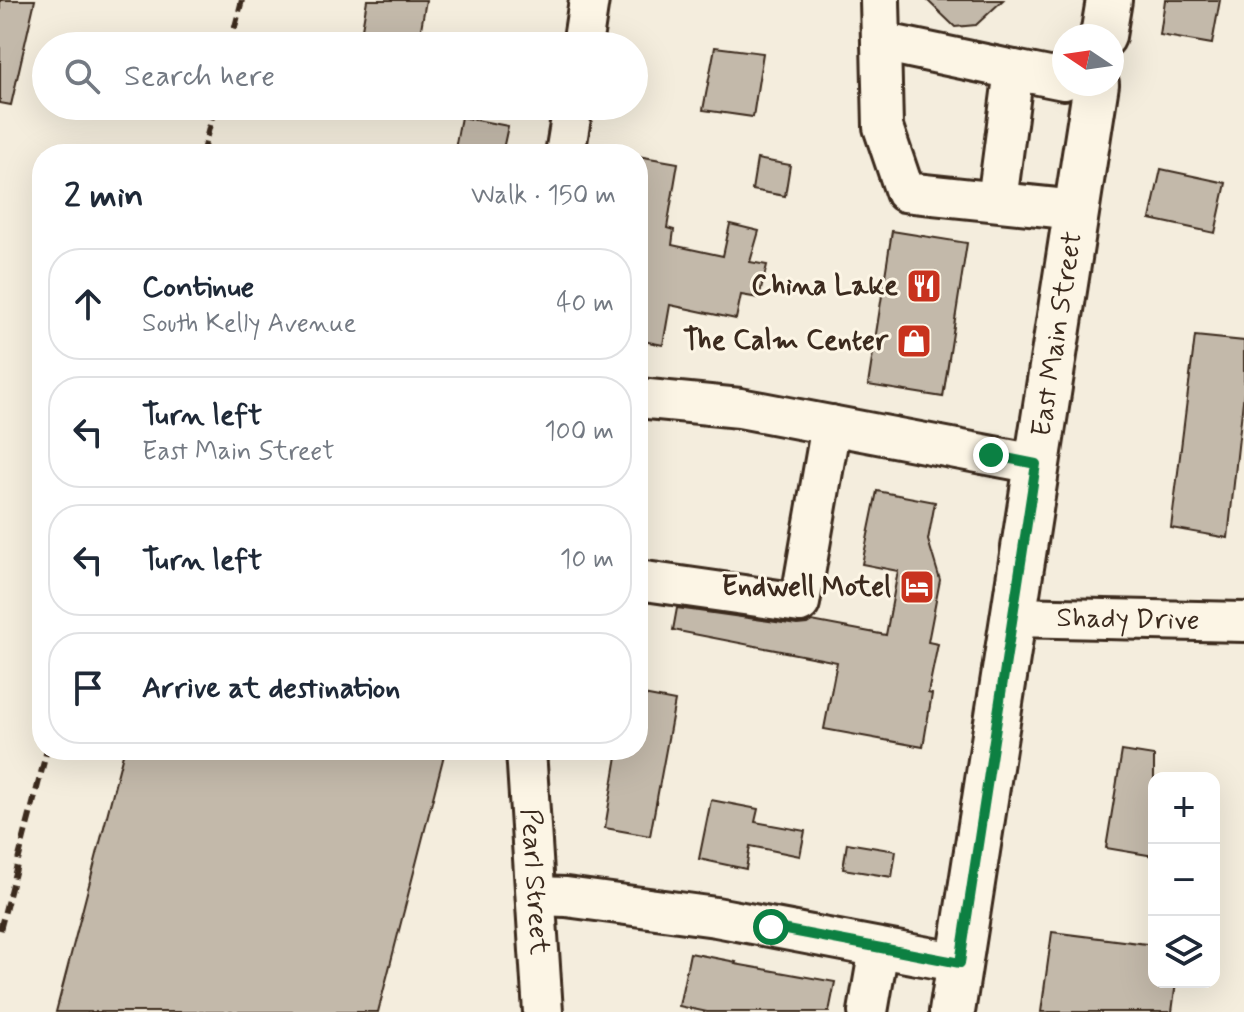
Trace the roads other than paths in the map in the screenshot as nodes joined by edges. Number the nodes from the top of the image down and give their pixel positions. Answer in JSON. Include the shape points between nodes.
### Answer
{"nodes":[{"id":1,"x":589,"y":0,"type":"edge"},
{"id":2,"x":880,"y":0,"type":"edge"},
{"id":3,"x":1109,"y":0,"type":"edge"},
{"id":4,"x":1105,"y":24,"type":"edge"},
{"id":5,"x":584,"y":32,"type":"edge"},
{"id":6,"x":881,"y":42,"type":"junction"},
{"id":7,"x":1014,"y":70,"type":"junction"},
{"id":8,"x":1052,"y":77,"type":"edge"},
{"id":9,"x":1084,"y":96,"type":"edge"},
{"id":10,"x":571,"y":120,"type":"edge"},
{"id":11,"x":567,"y":144,"type":"edge"},
{"id":12,"x":997,"y":201,"type":"junction"},
{"id":13,"x":1076,"y":210,"type":"junction"},
{"id":14,"x":648,"y":399,"type":"edge"},
{"id":15,"x":831,"y":425,"type":"junction"},
{"id":16,"x":1036,"y":464,"type":"junction"},
{"id":17,"x":648,"y":581,"type":"edge"},
{"id":18,"x":1012,"y":617,"type":"junction"},
{"id":19,"x":1244,"y":622,"type":"edge"},
{"id":20,"x":527,"y":760,"type":"edge"},
{"id":21,"x":536,"y":896,"type":"junction"},
{"id":22,"x":879,"y":948,"type":"junction"},
{"id":23,"x":960,"y":963,"type":"junction"},
{"id":24,"x":543,"y":1012,"type":"edge"},
{"id":25,"x":868,"y":1012,"type":"edge"},
{"id":26,"x":952,"y":1012,"type":"edge"}],
"edges":[{"from":1,"to":5,"type":"street"},
{"from":2,"to":6,"type":"street"},
{"from":3,"to":4,"type":"main road"},
{"from":6,"to":7,"type":"street"},
{"from":6,"to":12,"type":"street","via":[[883,127],[905,192]]},
{"from":7,"to":8,"type":"street"},
{"from":7,"to":12,"type":"street"},
{"from":9,"to":13,"type":"main road","name":"East Main Street"},
{"from":10,"to":11,"type":"street"},
{"from":12,"to":13,"type":"street"},
{"from":13,"to":16,"type":"main road","name":"East Main Street"},
{"from":14,"to":15,"type":"street","via":[[740,408]]},
{"from":15,"to":16,"type":"street"},
{"from":15,"to":17,"type":"street","via":[[800,603]]},
{"from":16,"to":18,"type":"main road","name":"East Main Street"},
{"from":18,"to":19,"type":"street","name":"Shady Drive"},
{"from":18,"to":23,"type":"main road","name":"East Main Street"},
{"from":20,"to":21,"type":"street","name":"Pearl Street"},
{"from":21,"to":22,"type":"street","via":[[716,917]]},
{"from":21,"to":24,"type":"street","name":"Pearl Street"},
{"from":22,"to":23,"type":"street"},
{"from":22,"to":25,"type":"street"},
{"from":23,"to":26,"type":"main road","name":"East Main Street"}]}
